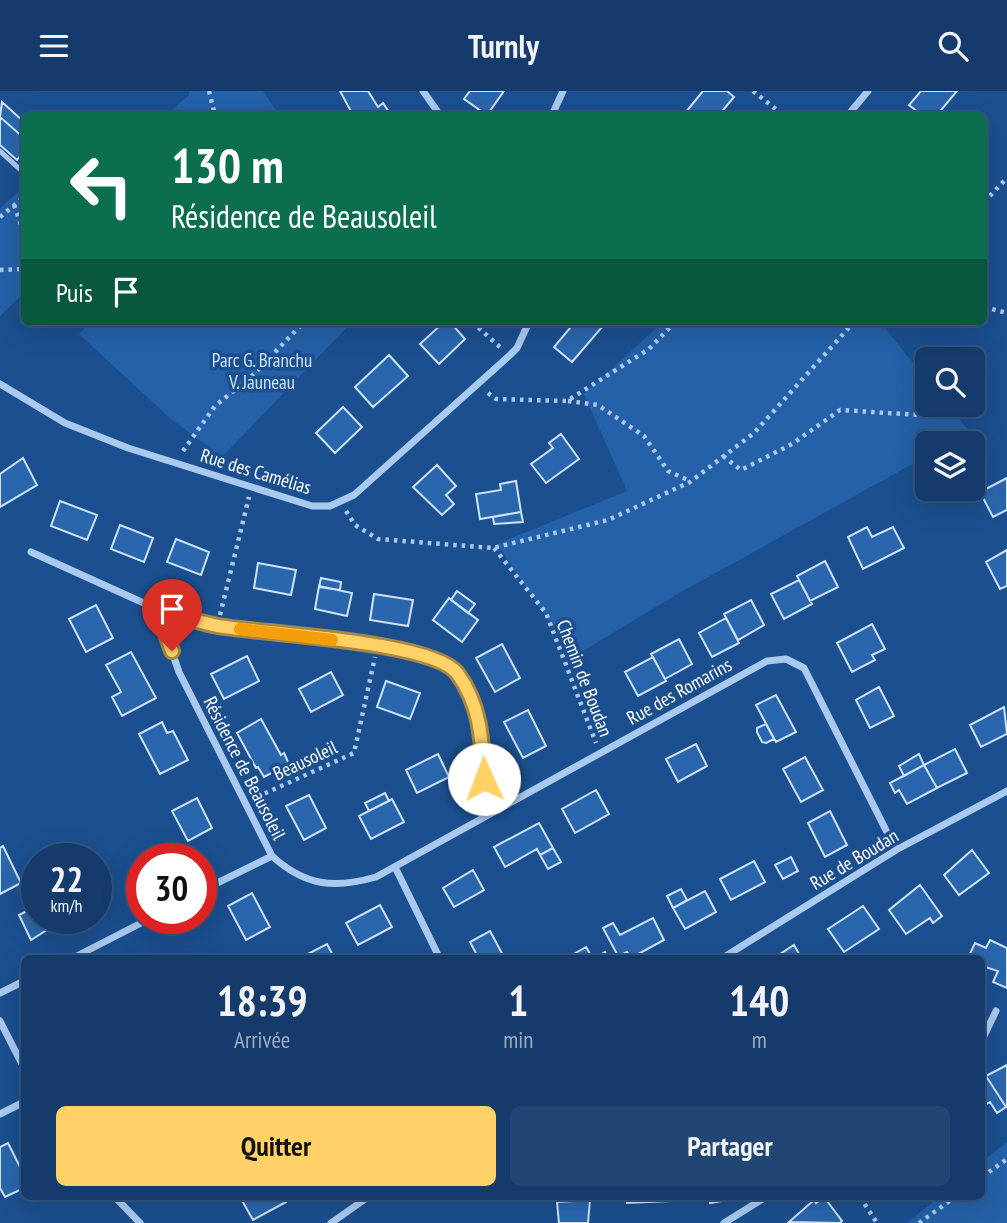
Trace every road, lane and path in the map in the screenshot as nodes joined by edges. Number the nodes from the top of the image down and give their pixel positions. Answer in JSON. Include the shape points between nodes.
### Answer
{"nodes":[{"id":1,"x":209,"y":91,"type":"edge"},
{"id":2,"x":423,"y":91,"type":"edge"},
{"id":3,"x":563,"y":91,"type":"edge"},
{"id":4,"x":753,"y":91,"type":"edge"},
{"id":5,"x":868,"y":91,"type":"edge"},
{"id":6,"x":214,"y":112,"type":"edge"},
{"id":7,"x":438,"y":112,"type":"edge"},
{"id":8,"x":553,"y":112,"type":"edge"},
{"id":9,"x":779,"y":112,"type":"edge"},
{"id":10,"x":850,"y":112,"type":"edge"},
{"id":11,"x":0,"y":151,"type":"edge"},
{"id":12,"x":21,"y":170,"type":"edge"},
{"id":13,"x":1007,"y":178,"type":"edge"},
{"id":14,"x":987,"y":199,"type":"edge"},
{"id":15,"x":21,"y":200,"type":"edge"},
{"id":16,"x":15,"y":205,"type":"junction"},
{"id":17,"x":0,"y":217,"type":"edge"},
{"id":18,"x":21,"y":224,"type":"edge"},
{"id":19,"x":21,"y":269,"type":"edge"},
{"id":20,"x":0,"y":270,"type":"edge"},
{"id":21,"x":987,"y":308,"type":"edge"},
{"id":22,"x":1007,"y":313,"type":"edge"},
{"id":23,"x":300,"y":326,"type":"edge"},
{"id":24,"x":477,"y":326,"type":"edge"},
{"id":25,"x":527,"y":326,"type":"edge"},
{"id":26,"x":671,"y":326,"type":"edge"},
{"id":27,"x":850,"y":326,"type":"edge"},
{"id":28,"x":510,"y":355,"type":"junction"},
{"id":29,"x":0,"y":383,"type":"edge"},
{"id":30,"x":477,"y":384,"type":"junction"},
{"id":31,"x":567,"y":401,"type":"junction"},
{"id":32,"x":915,"y":415,"type":"edge"},
{"id":33,"x":723,"y":456,"type":"junction"},
{"id":34,"x":174,"y":463,"type":"junction"},
{"id":35,"x":690,"y":482,"type":"junction"},
{"id":36,"x":251,"y":487,"type":"junction"},
{"id":37,"x":341,"y":503,"type":"junction"},
{"id":38,"x":494,"y":548,"type":"junction"},
{"id":39,"x":30,"y":552,"type":"dead end"},
{"id":40,"x":157,"y":609,"type":"junction"},
{"id":41,"x":217,"y":626,"type":"junction"},
{"id":42,"x":377,"y":646,"type":"junction"},
{"id":43,"x":598,"y":753,"type":"junction"},
{"id":44,"x":1007,"y":792,"type":"edge"},
{"id":45,"x":245,"y":803,"type":"junction"},
{"id":46,"x":482,"y":816,"type":"junction"},
{"id":47,"x":896,"y":850,"type":"junction"},
{"id":48,"x":272,"y":856,"type":"junction"},
{"id":49,"x":395,"y":867,"type":"junction"},
{"id":50,"x":217,"y":883,"type":"edge"},
{"id":51,"x":126,"y":931,"type":"edge"},
{"id":52,"x":79,"y":955,"type":"edge"},
{"id":53,"x":438,"y":955,"type":"edge"},
{"id":54,"x":727,"y":955,"type":"edge"},
{"id":55,"x":21,"y":982,"type":"edge"},
{"id":56,"x":0,"y":993,"type":"edge"},
{"id":57,"x":996,"y":1011,"type":"dead end"},
{"id":58,"x":0,"y":1021,"type":"edge"},
{"id":59,"x":985,"y":1034,"type":"edge"},
{"id":60,"x":21,"y":1062,"type":"edge"},
{"id":61,"x":21,"y":1104,"type":"edge"},
{"id":62,"x":0,"y":1114,"type":"edge"},
{"id":63,"x":1007,"y":1159,"type":"edge"},
{"id":64,"x":985,"y":1175,"type":"edge"},
{"id":65,"x":118,"y":1200,"type":"edge"},
{"id":66,"x":364,"y":1200,"type":"edge"},
{"id":67,"x":761,"y":1200,"type":"edge"},
{"id":68,"x":862,"y":1200,"type":"edge"},
{"id":69,"x":951,"y":1200,"type":"edge"},
{"id":70,"x":140,"y":1223,"type":"edge"},
{"id":71,"x":331,"y":1223,"type":"edge"},
{"id":72,"x":724,"y":1223,"type":"edge"},
{"id":73,"x":877,"y":1223,"type":"edge"},
{"id":74,"x":919,"y":1223,"type":"edge"}],
"edges":[{"from":1,"to":6,"type":"path"},
{"from":2,"to":7,"type":"street"},
{"from":3,"to":8,"type":"street"},
{"from":4,"to":9,"type":"path"},
{"from":5,"to":10,"type":"street"},
{"from":11,"to":12,"type":"lane"},
{"from":13,"to":14,"type":"path"},
{"from":15,"to":16,"type":"path"},
{"from":16,"to":17,"type":"path"},
{"from":16,"to":18,"type":"path"},
{"from":19,"to":20,"type":"path"},
{"from":21,"to":22,"type":"path"},
{"from":23,"to":34,"type":"path","via":[[215,406]]},
{"from":24,"to":28,"type":"path"},
{"from":25,"to":28,"type":"street"},
{"from":26,"to":31,"type":"path","via":[[649,349]]},
{"from":27,"to":33,"type":"path","via":[[754,432]]},
{"from":28,"to":30,"type":"street"},
{"from":29,"to":34,"type":"street","name":"Rue des Camélias","via":[[65,423]]},
{"from":30,"to":31,"type":"path","via":[[496,399]]},
{"from":30,"to":37,"type":"street"},
{"from":31,"to":35,"type":"path","via":[[598,405],[644,436],[668,471]]},
{"from":32,"to":33,"type":"path","via":[[840,410],[792,444],[741,470]]},
{"from":33,"to":35,"type":"path"},
{"from":34,"to":36,"type":"street","name":"Rue des Camélias"},
{"from":35,"to":38,"type":"path","via":[[608,520]]},
{"from":36,"to":37,"type":"street","name":"Rue des Camélias","via":[[312,506]]},
{"from":36,"to":41,"type":"path"},
{"from":37,"to":38,"type":"path","via":[[355,525],[377,539]]},
{"from":38,"to":43,"type":"path","name":"Chemin de Boudan","via":[[546,613]]},
{"from":39,"to":40,"type":"street"},
{"from":40,"to":41,"type":"street"},
{"from":40,"to":45,"type":"street","name":"Résidence de Beausoleil","via":[[179,672]]},
{"from":41,"to":42,"type":"street"},
{"from":42,"to":45,"type":"path","name":"Beausoleil","via":[[354,753]]},
{"from":42,"to":46,"type":"street","via":[[430,658],[455,670],[482,729]]},
{"from":43,"to":46,"type":"street","name":"Rue des Romarins"},
{"from":43,"to":47,"type":"street","name":"Rue des Romarins","via":[[767,661],[786,659],[804,668]]},
{"from":44,"to":47,"type":"street","name":"Rue de Boudan"},
{"from":45,"to":48,"type":"street","name":"Résidence de Beausoleil"},
{"from":46,"to":49,"type":"street","name":"Rue des Romarins"},
{"from":47,"to":54,"type":"street","name":"Rue de Boudan"},
{"from":48,"to":49,"type":"street","name":"Résidence de Beausoleil","via":[[290,873],[345,885]]},
{"from":48,"to":50,"type":"street"},
{"from":49,"to":53,"type":"street"},
{"from":51,"to":52,"type":"street"},
{"from":55,"to":56,"type":"street"},
{"from":57,"to":59,"type":"street"},
{"from":58,"to":60,"type":"street"},
{"from":61,"to":62,"type":"street"},
{"from":63,"to":64,"type":"path"},
{"from":65,"to":70,"type":"street"},
{"from":66,"to":71,"type":"street"},
{"from":67,"to":72,"type":"street"},
{"from":68,"to":73,"type":"path"},
{"from":69,"to":74,"type":"path"}]}
